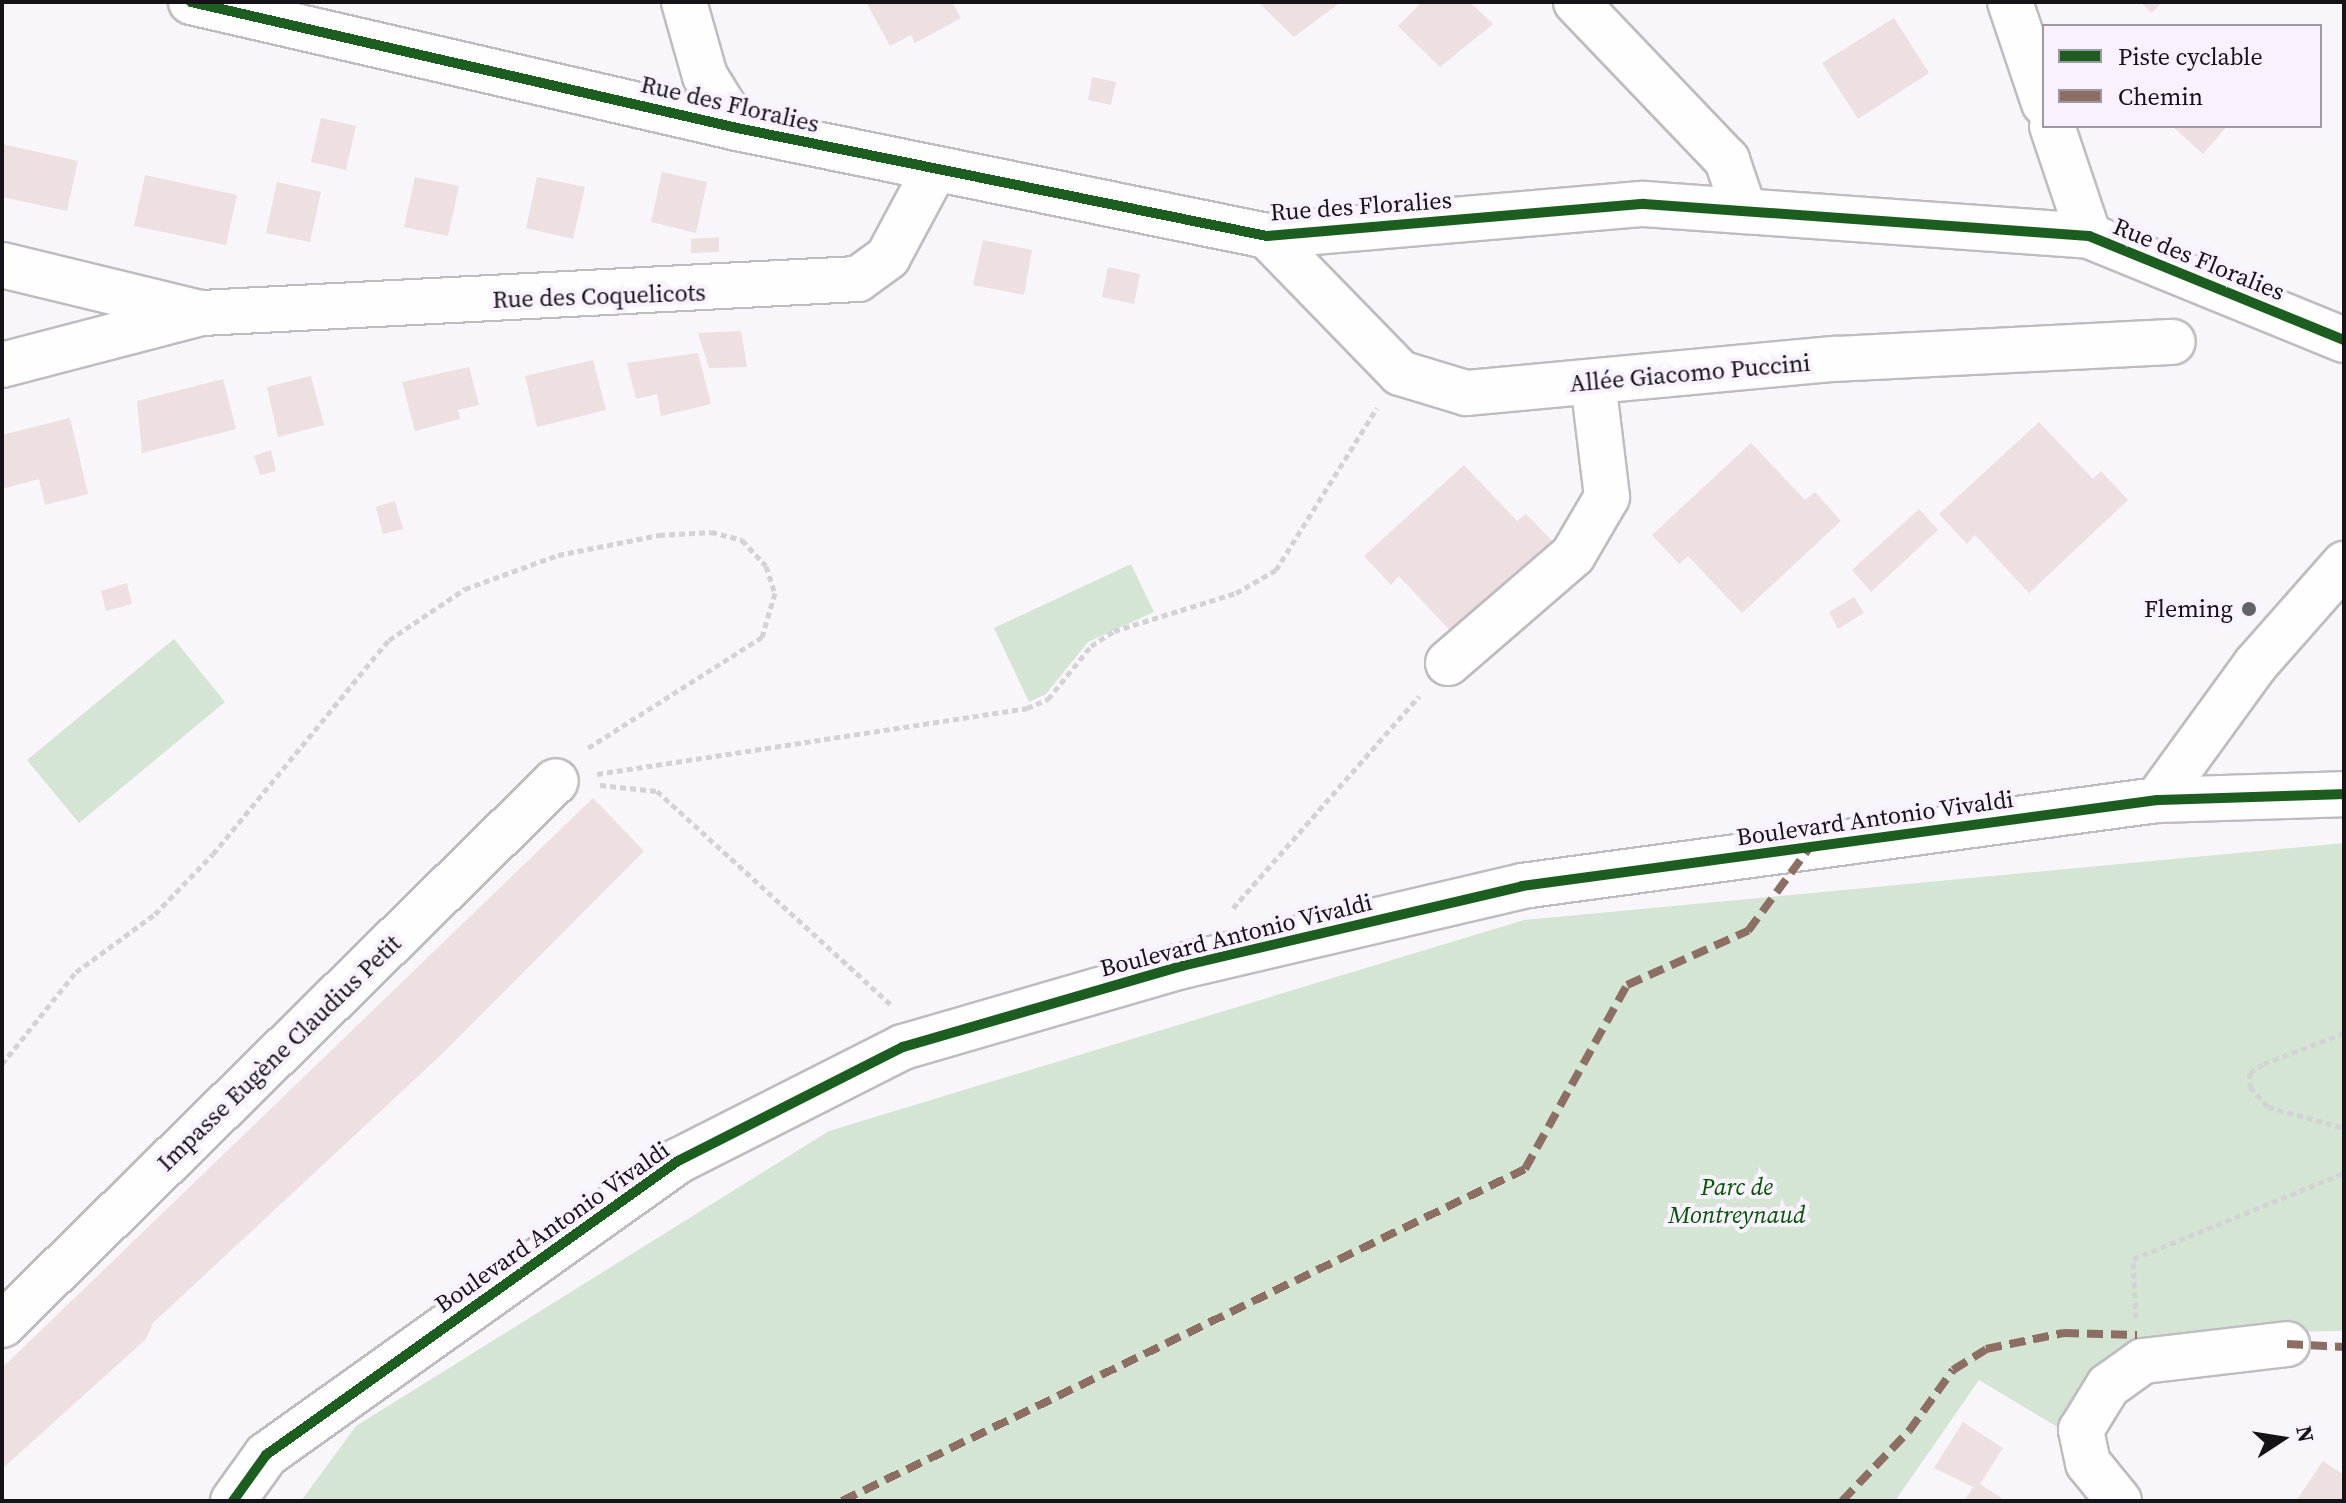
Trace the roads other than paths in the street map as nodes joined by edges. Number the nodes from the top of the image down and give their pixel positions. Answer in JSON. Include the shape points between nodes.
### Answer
{"nodes":[{"id":1,"x":191,"y":2,"type":"edge"},
{"id":2,"x":369,"y":2,"type":"edge"},
{"id":3,"x":684,"y":2,"type":"edge"},
{"id":4,"x":1576,"y":2,"type":"edge"},
{"id":5,"x":2010,"y":2,"type":"edge"},
{"id":6,"x":382,"y":43,"type":"junction"},
{"id":7,"x":2042,"y":97,"type":"edge"},
{"id":8,"x":737,"y":128,"type":"junction"},
{"id":9,"x":2053,"y":128,"type":"edge"},
{"id":10,"x":935,"y":169,"type":"junction"},
{"id":11,"x":1743,"y":207,"type":"junction"},
{"id":12,"x":1267,"y":236,"type":"junction"},
{"id":13,"x":2089,"y":236,"type":"junction"},
{"id":14,"x":2,"y":265,"type":"edge"},
{"id":15,"x":202,"y":313,"type":"junction"},
{"id":16,"x":2344,"y":340,"type":"edge"},
{"id":17,"x":2173,"y":342,"type":"dead end"},
{"id":18,"x":2,"y":365,"type":"edge"},
{"id":19,"x":1593,"y":382,"type":"junction"},
{"id":20,"x":2344,"y":564,"type":"edge"},
{"id":21,"x":1448,"y":663,"type":"road end"},
{"id":22,"x":556,"y":781,"type":"road end"},
{"id":23,"x":2344,"y":794,"type":"edge"},
{"id":24,"x":2157,"y":800,"type":"junction"},
{"id":25,"x":2,"y":1325,"type":"edge"},
{"id":26,"x":2287,"y":1344,"type":"dead end"},
{"id":27,"x":233,"y":1501,"type":"edge"},
{"id":28,"x":2119,"y":1501,"type":"edge"}],
"edges":[{"from":1,"to":6,"type":"street","name":"Rue des Floralies"},
{"from":2,"to":6,"type":"street"},
{"from":3,"to":8,"type":"street","via":[[705,76]]},
{"from":4,"to":11,"type":"street","via":[[1727,160]]},
{"from":5,"to":7,"type":"street"},
{"from":6,"to":8,"type":"street","name":"Rue des Floralies"},
{"from":8,"to":10,"type":"street","name":"Rue des Floralies"},
{"from":9,"to":13,"type":"street"},
{"from":10,"to":12,"type":"street","name":"Rue des Floralies"},
{"from":10,"to":15,"type":"street","name":"Rue des Coquelicots","via":[[888,257],[858,279]]},
{"from":11,"to":12,"type":"street","name":"Rue des Floralies","via":[[1644,204]]},
{"from":11,"to":13,"type":"street","name":"Rue des Floralies"},
{"from":12,"to":19,"type":"street","name":"Allée Giacomo Puccini","via":[[1400,373],[1466,393]]},
{"from":13,"to":16,"type":"street","name":"Rue des Floralies"},
{"from":14,"to":15,"type":"street","name":"Rue des Coquelicots"},
{"from":15,"to":18,"type":"street","name":"Rue des Coquelicots"},
{"from":17,"to":19,"type":"street","name":"Allée Giacomo Puccini","via":[[1835,359]]},
{"from":19,"to":21,"type":"street","via":[[1607,497],[1573,555]]},
{"from":20,"to":24,"type":"street","via":[[2255,665]]},
{"from":22,"to":25,"type":"street","name":"Impasse Eugène Claudius Petit"},
{"from":23,"to":24,"type":"street","name":"Boulevard Antonio Vivaldi"},
{"from":24,"to":27,"type":"street","name":"Boulevard Antonio Vivaldi","via":[[1522,886],[1182,966],[903,1047],[678,1161],[266,1455]]},
{"from":26,"to":28,"type":"street","via":[[2143,1361],[2108,1386],[2081,1430],[2088,1463]]}]}
